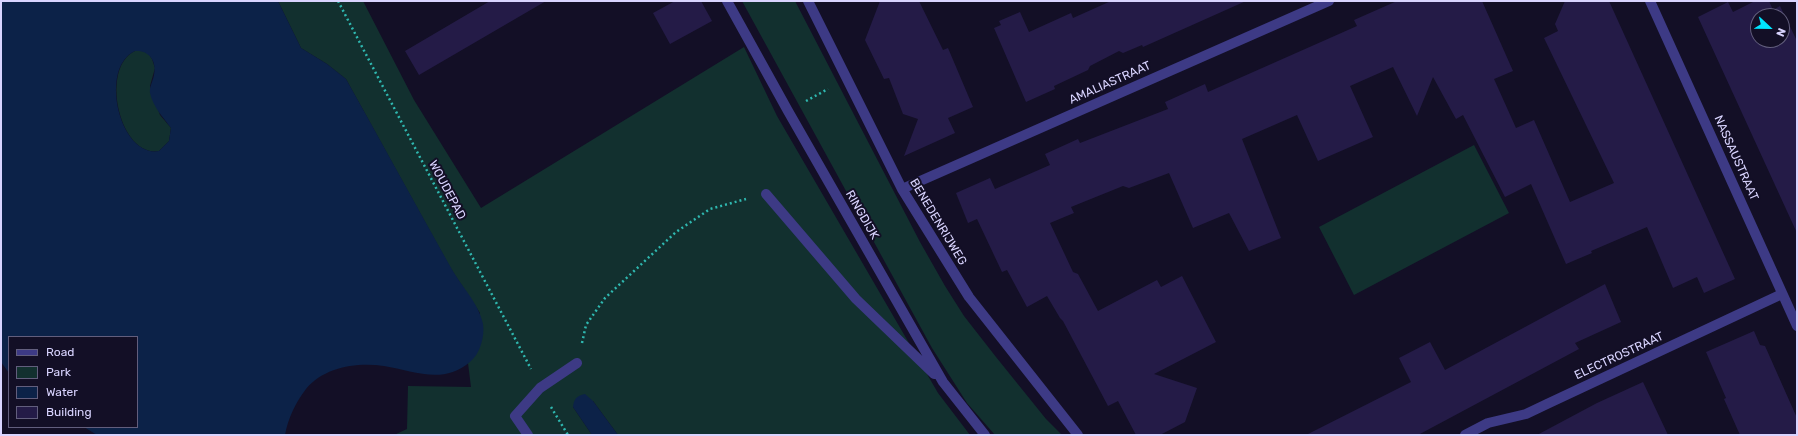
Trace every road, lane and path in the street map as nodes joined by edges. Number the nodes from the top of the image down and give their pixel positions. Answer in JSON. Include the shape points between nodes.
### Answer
{"nodes":[{"id":1,"x":338,"y":1,"type":"edge"},
{"id":2,"x":727,"y":1,"type":"edge"},
{"id":3,"x":808,"y":1,"type":"edge"},
{"id":4,"x":1329,"y":1,"type":"edge"},
{"id":5,"x":1650,"y":1,"type":"edge"},
{"id":6,"x":848,"y":78,"type":"junction"},
{"id":7,"x":788,"y":111,"type":"junction"},
{"id":8,"x":902,"y":189,"type":"junction"},
{"id":9,"x":766,"y":194,"type":"joint"},
{"id":10,"x":1782,"y":294,"type":"junction"},
{"id":11,"x":1797,"y":326,"type":"edge"},
{"id":12,"x":577,"y":363,"type":"joint"},
{"id":13,"x":943,"y":382,"type":"junction"},
{"id":14,"x":540,"y":388,"type":"junction"},
{"id":15,"x":528,"y":435,"type":"edge"},
{"id":16,"x":568,"y":435,"type":"edge"},
{"id":17,"x":985,"y":435,"type":"edge"},
{"id":18,"x":1078,"y":435,"type":"edge"},
{"id":19,"x":1465,"y":435,"type":"edge"}],
"edges":[{"from":1,"to":14,"type":"path","name":"WOUDEPAD"},
{"from":2,"to":7,"type":"street","name":"RINGDIJK"},
{"from":3,"to":6,"type":"street","name":"BENEDENRIJWEG"},
{"from":4,"to":8,"type":"street","name":"AMALIASTRAAT"},
{"from":5,"to":10,"type":"street","name":"NASSAUSTRAAT"},
{"from":6,"to":7,"type":"path"},
{"from":6,"to":8,"type":"street","name":"BENEDENRIJWEG"},
{"from":7,"to":13,"type":"street","name":"RINGDIJK"},
{"from":8,"to":18,"type":"street","name":"BENEDENRIJWEG","via":[[969,297]]},
{"from":9,"to":12,"type":"path","via":[[710,209],[676,232],[605,298],[586,326]]},
{"from":9,"to":13,"type":"street","via":[[856,299]]},
{"from":10,"to":11,"type":"street","name":"NASSAUSTRAAT"},
{"from":10,"to":19,"type":"street","name":"ELECTROSTRAAT","via":[[1526,414],[1488,423]]},
{"from":12,"to":14,"type":"street"},
{"from":13,"to":17,"type":"street","name":"RINGDIJK"},
{"from":14,"to":15,"type":"street","via":[[515,416]]},
{"from":14,"to":16,"type":"path","name":"WOUDEPAD"}]}
